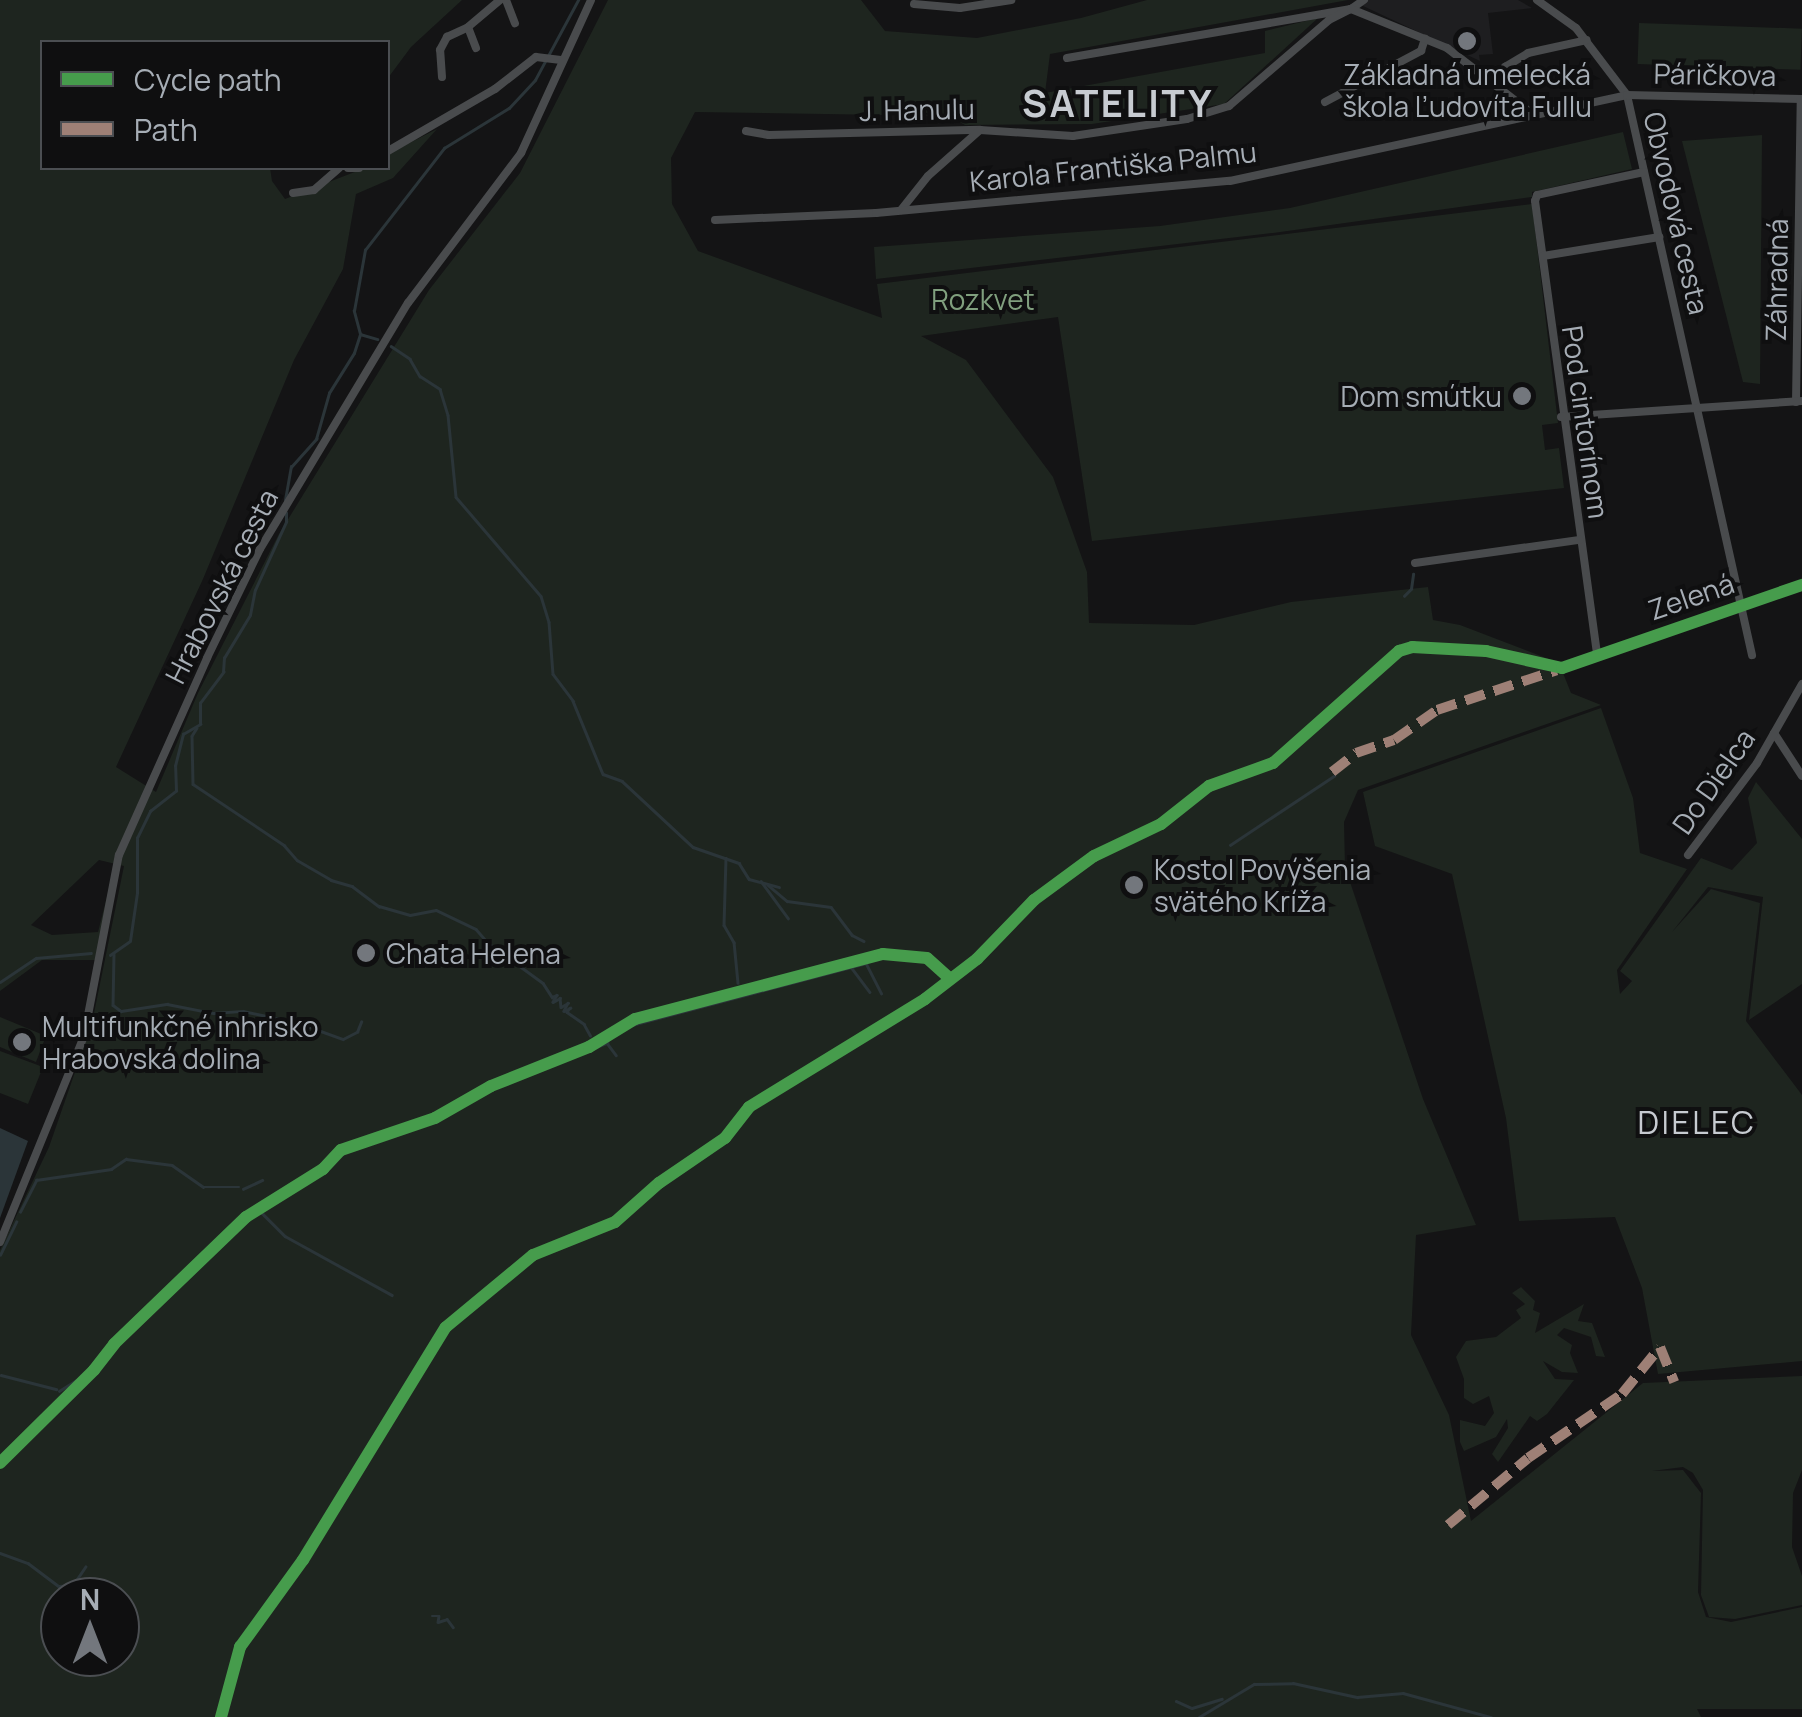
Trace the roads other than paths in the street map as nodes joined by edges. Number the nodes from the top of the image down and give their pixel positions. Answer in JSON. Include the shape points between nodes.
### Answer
{"nodes":[{"id":1,"x":503,"y":0,"type":"edge"},
{"id":2,"x":591,"y":0,"type":"edge"},
{"id":3,"x":1011,"y":0,"type":"edge"},
{"id":4,"x":1364,"y":0,"type":"edge"},
{"id":5,"x":1537,"y":0,"type":"edge"},
{"id":6,"x":914,"y":4,"type":"dead end"},
{"id":7,"x":1351,"y":9,"type":"junction"},
{"id":8,"x":515,"y":23,"type":"dead end"},
{"id":9,"x":468,"y":26,"type":"junction"},
{"id":10,"x":1425,"y":39,"type":"junction"},
{"id":11,"x":1588,"y":40,"type":"junction"},
{"id":12,"x":476,"y":48,"type":"dead end"},
{"id":13,"x":554,"y":57,"type":"junction"},
{"id":14,"x":1067,"y":58,"type":"dead end"},
{"id":15,"x":442,"y":78,"type":"dead end"},
{"id":16,"x":1494,"y":82,"type":"junction"},
{"id":17,"x":1627,"y":95,"type":"junction"},
{"id":18,"x":1802,"y":98,"type":"edge"},
{"id":19,"x":1326,"y":102,"type":"dead end"},
{"id":20,"x":1534,"y":115,"type":"junction"},
{"id":21,"x":980,"y":130,"type":"junction"},
{"id":22,"x":746,"y":131,"type":"dead end"},
{"id":23,"x":390,"y":151,"type":"edge"},
{"id":24,"x":336,"y":170,"type":"edge"},
{"id":25,"x":1644,"y":172,"type":"junction"},
{"id":26,"x":293,"y":193,"type":"dead end"},
{"id":27,"x":900,"y":210,"type":"junction"},
{"id":28,"x":715,"y":220,"type":"dead end"},
{"id":29,"x":1659,"y":237,"type":"junction"},
{"id":30,"x":1543,"y":256,"type":"junction"},
{"id":31,"x":1799,"y":401,"type":"edge"},
{"id":32,"x":1697,"y":407,"type":"junction"},
{"id":33,"x":1561,"y":417,"type":"junction"},
{"id":34,"x":1580,"y":540,"type":"junction"},
{"id":35,"x":1415,"y":564,"type":"dead end"},
{"id":36,"x":1802,"y":585,"type":"edge"},
{"id":37,"x":1741,"y":606,"type":"junction"},
{"id":38,"x":1597,"y":655,"type":"joint"},
{"id":39,"x":1752,"y":656,"type":"dead end"},
{"id":40,"x":1802,"y":684,"type":"edge"},
{"id":41,"x":1774,"y":733,"type":"junction"},
{"id":42,"x":1782,"y":743,"type":"junction"},
{"id":43,"x":1802,"y":766,"type":"edge"},
{"id":44,"x":1802,"y":776,"type":"edge"},
{"id":45,"x":1688,"y":855,"type":"dead end"},
{"id":46,"x":0,"y":1242,"type":"edge"}],
"edges":[{"from":1,"to":8,"type":"street"},
{"from":1,"to":9,"type":"street"},
{"from":2,"to":13,"type":"street","name":"Hrabovská cesta"},
{"from":3,"to":6,"type":"street","via":[[960,8]]},
{"from":4,"to":7,"type":"street","name":"J. Hanulu"},
{"from":5,"to":11,"type":"street","name":"Obvodová cesta"},
{"from":7,"to":10,"type":"street"},
{"from":7,"to":14,"type":"street"},
{"from":7,"to":21,"type":"street","name":"J. Hanulu","via":[[1329,20],[1258,86],[1210,114],[1072,136]]},
{"from":9,"to":12,"type":"street"},
{"from":9,"to":15,"type":"street","via":[[440,50]]},
{"from":10,"to":16,"type":"street"},
{"from":10,"to":19,"type":"street","via":[[1421,52]]},
{"from":11,"to":16,"type":"street","via":[[1528,53]]},
{"from":11,"to":17,"type":"street","name":"Obvodová cesta"},
{"from":13,"to":23,"type":"street","via":[[536,57],[495,90]]},
{"from":13,"to":46,"type":"street","name":"Hrabovská cesta","via":[[521,154],[416,290],[290,499],[215,640],[118,855],[84,1036]]},
{"from":16,"to":20,"type":"street"},
{"from":17,"to":18,"type":"street","name":"Páričkova"},
{"from":17,"to":20,"type":"street","name":"Karola Františka Palmu"},
{"from":17,"to":25,"type":"street","name":"Obvodová cesta"},
{"from":18,"to":31,"type":"street","name":"Záhradná"},
{"from":20,"to":27,"type":"street","name":"Karola Františka Palmu","via":[[1230,181]]},
{"from":21,"to":22,"type":"street","name":"J. Hanulu"},
{"from":21,"to":27,"type":"street"},
{"from":24,"to":26,"type":"street","via":[[314,190]]},
{"from":25,"to":29,"type":"street","name":"Obvodová cesta"},
{"from":25,"to":30,"type":"street","name":"Pod cintorínom","via":[[1537,195]]},
{"from":27,"to":28,"type":"street","name":"Karola Františka Palmu"},
{"from":29,"to":30,"type":"street"},
{"from":29,"to":32,"type":"street","name":"Obvodová cesta"},
{"from":30,"to":33,"type":"street","name":"Pod cintorínom"},
{"from":31,"to":32,"type":"street"},
{"from":32,"to":33,"type":"street"},
{"from":32,"to":37,"type":"street","name":"Obvodová cesta"},
{"from":33,"to":34,"type":"street","name":"Pod cintorínom"},
{"from":34,"to":35,"type":"street"},
{"from":34,"to":38,"type":"street","name":"Pod cintorínom"},
{"from":36,"to":37,"type":"street","name":"Zelená"},
{"from":37,"to":38,"type":"street","name":"Zelená"},
{"from":37,"to":39,"type":"street","name":"Obvodová cesta"},
{"from":40,"to":41,"type":"street","name":"Do Dielca"},
{"from":41,"to":42,"type":"street","name":"Do Dielca"},
{"from":41,"to":45,"type":"street","name":"Do Dielca"},
{"from":42,"to":43,"type":"street","name":"Do Dielca"},
{"from":42,"to":44,"type":"street","name":"Do Dielca"}]}
